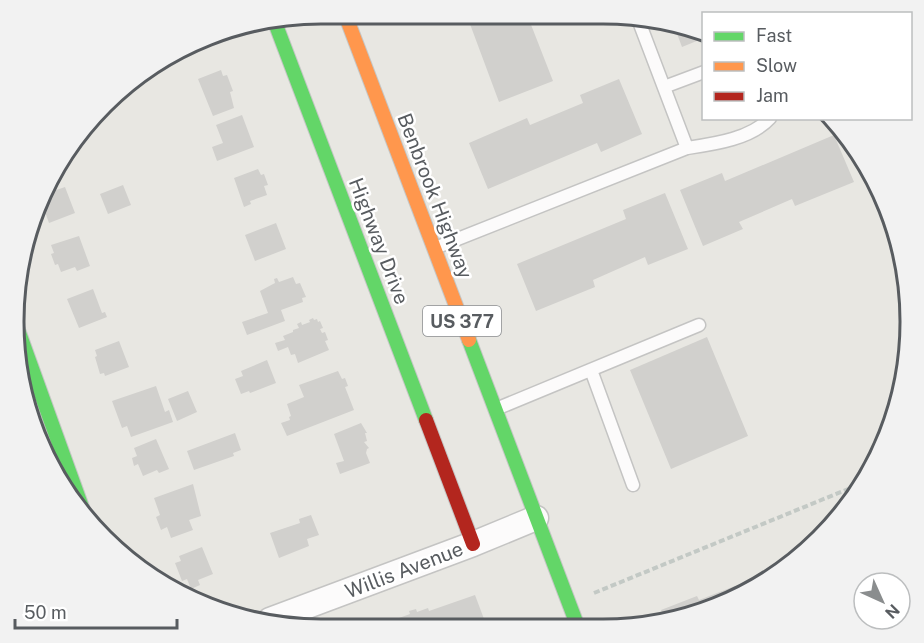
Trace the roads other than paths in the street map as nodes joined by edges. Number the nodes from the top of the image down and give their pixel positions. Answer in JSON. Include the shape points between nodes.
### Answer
{"nodes":[{"id":1,"x":349,"y":24,"type":"edge"},
{"id":2,"x":641,"y":27,"type":"edge"},
{"id":3,"x":277,"y":28,"type":"edge"},
{"id":4,"x":702,"y":73,"type":"edge"},
{"id":5,"x":664,"y":87,"type":"junction"},
{"id":6,"x":768,"y":120,"type":"edge"},
{"id":7,"x":687,"y":148,"type":"junction"},
{"id":8,"x":434,"y":248,"type":"junction"},
{"id":9,"x":699,"y":325,"type":"dead end"},
{"id":10,"x":26,"y":353,"type":"edge"},
{"id":11,"x":591,"y":370,"type":"junction"},
{"id":12,"x":495,"y":410,"type":"junction"},
{"id":13,"x":633,"y":485,"type":"dead end"},
{"id":14,"x":76,"y":489,"type":"edge"},
{"id":15,"x":536,"y":518,"type":"junction"},
{"id":16,"x":473,"y":544,"type":"junction"},
{"id":17,"x":281,"y":616,"type":"edge"},
{"id":18,"x":575,"y":619,"type":"edge"}],
"edges":[{"from":1,"to":8,"type":"street","name":"Benbrook Highway","number":"US 377"},
{"from":2,"to":5,"type":"lane"},
{"from":3,"to":16,"type":"street","name":"Highway Drive"},
{"from":4,"to":5,"type":"lane"},
{"from":5,"to":7,"type":"lane"},
{"from":6,"to":7,"type":"lane","via":[[753,132]]},
{"from":7,"to":8,"type":"lane"},
{"from":8,"to":12,"type":"street","name":"Benbrook Highway","number":"US 377"},
{"from":9,"to":11,"type":"lane"},
{"from":10,"to":14,"type":"street"},
{"from":11,"to":12,"type":"lane"},
{"from":11,"to":13,"type":"lane"},
{"from":12,"to":15,"type":"street","name":"Benbrook Highway","number":"US 377"},
{"from":15,"to":16,"type":"street","name":"Willis Avenue"},
{"from":15,"to":18,"type":"street","name":"Benbrook Highway","number":"US 377"},
{"from":16,"to":17,"type":"street","name":"Willis Avenue"}]}
